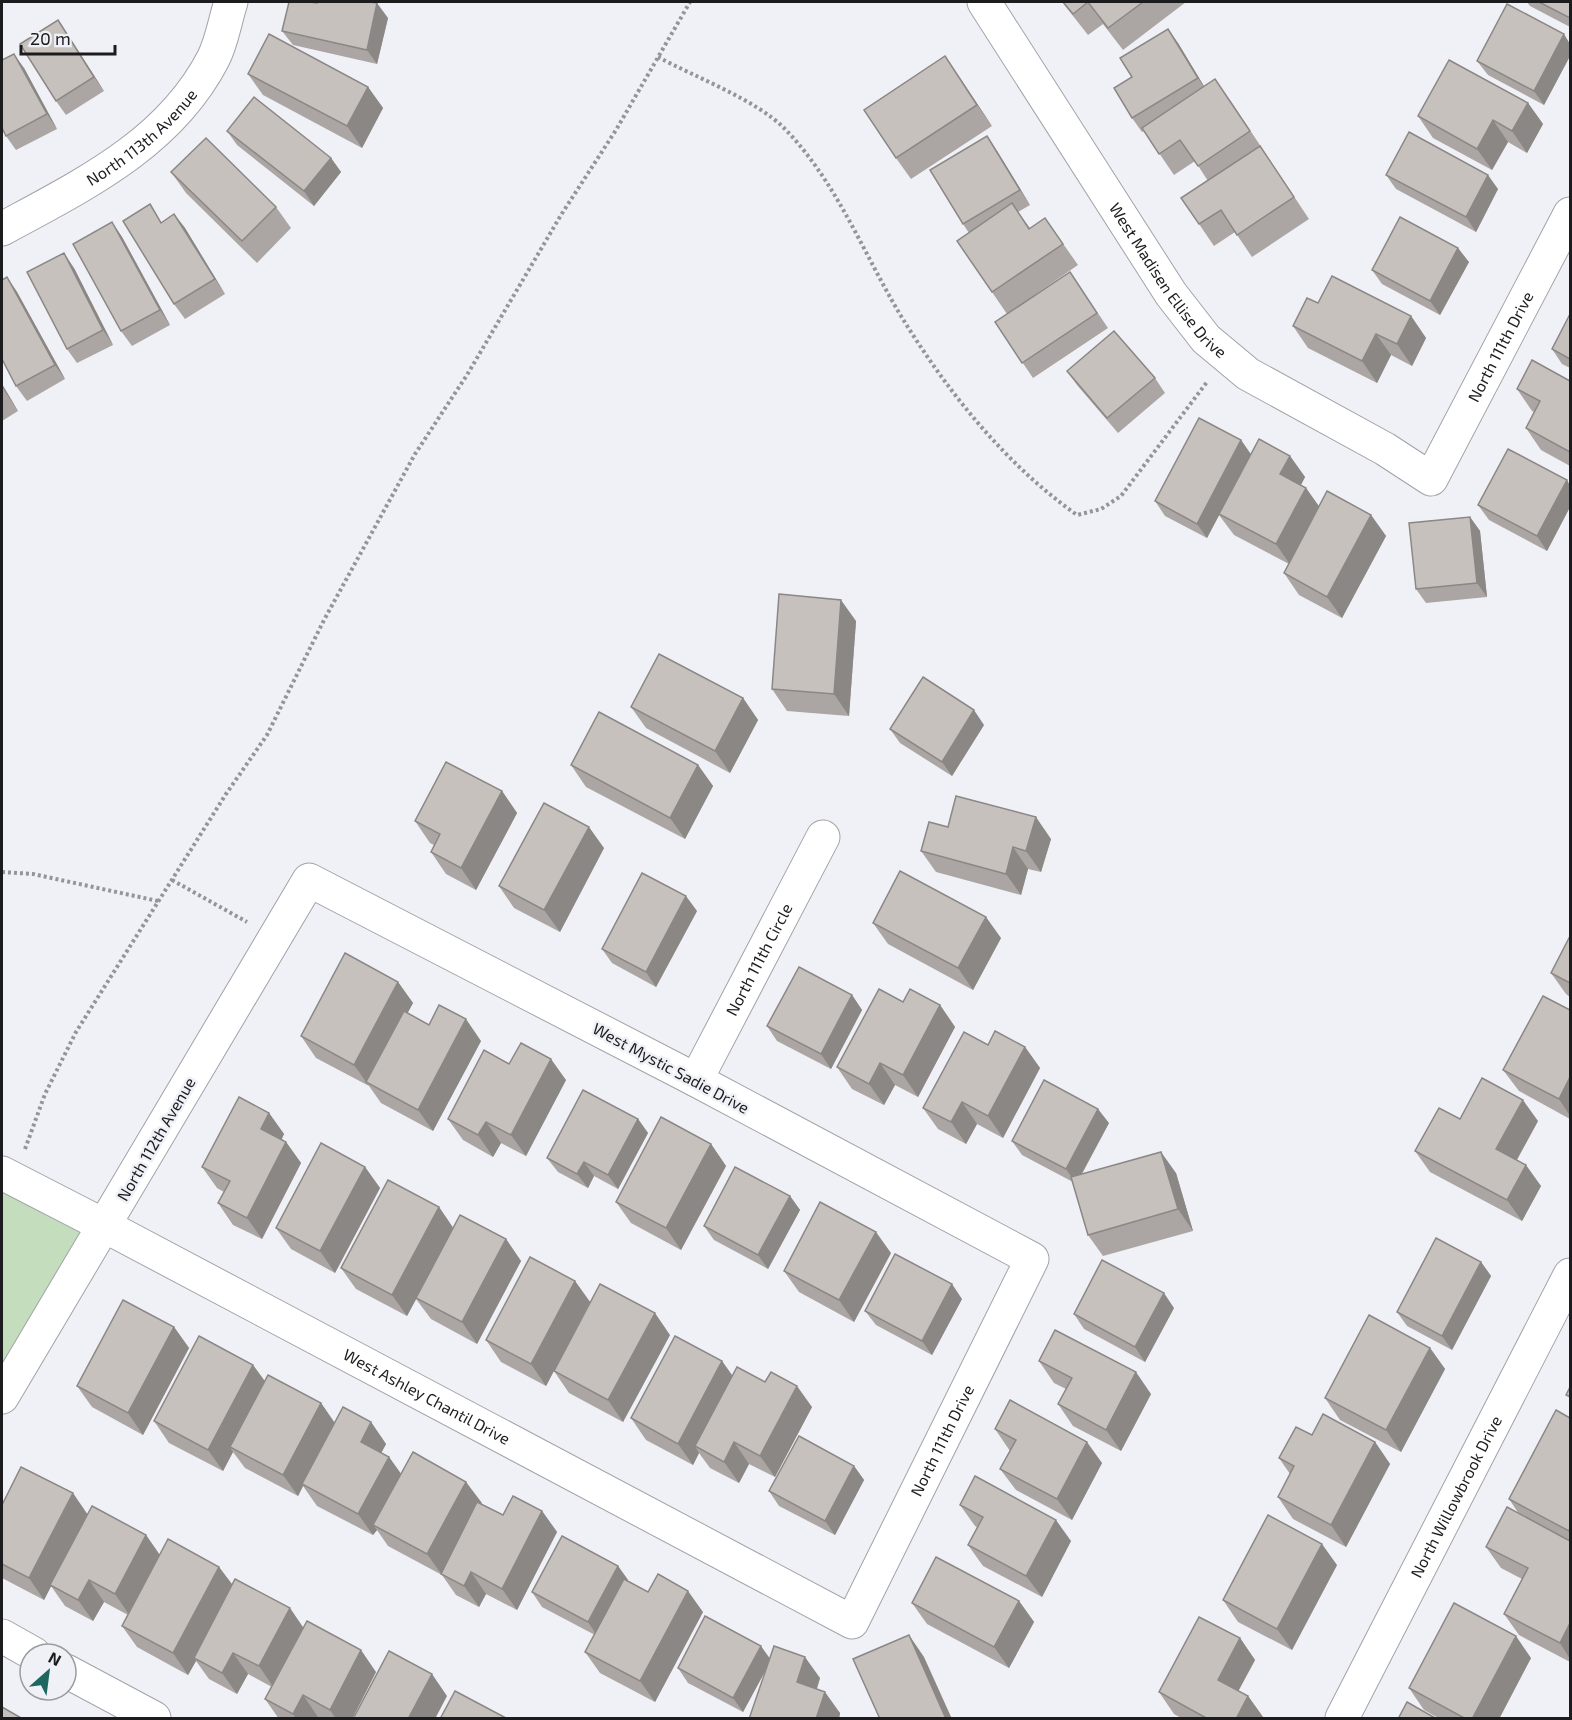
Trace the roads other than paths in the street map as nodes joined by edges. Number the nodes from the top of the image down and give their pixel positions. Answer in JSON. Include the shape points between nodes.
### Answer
{"nodes":[{"id":1,"x":231,"y":2,"type":"edge"},
{"id":2,"x":984,"y":2,"type":"edge"},
{"id":3,"x":1570,"y":214,"type":"edge"},
{"id":4,"x":2,"y":229,"type":"edge"},
{"id":5,"x":1431,"y":479,"type":"joint"},
{"id":6,"x":823,"y":837,"type":"dead end"},
{"id":7,"x":309,"y":880,"type":"joint"},
{"id":8,"x":696,"y":1080,"type":"junction"},
{"id":9,"x":7,"y":1176,"type":"edge"},
{"id":10,"x":105,"y":1226,"type":"junction"},
{"id":11,"x":1032,"y":1259,"type":"joint"},
{"id":12,"x":1570,"y":1275,"type":"edge"},
{"id":13,"x":2,"y":1397,"type":"edge"},
{"id":14,"x":852,"y":1622,"type":"joint"},
{"id":15,"x":2,"y":1636,"type":"edge"},
{"id":16,"x":18,"y":1645,"type":"edge"},
{"id":17,"x":78,"y":1678,"type":"edge"},
{"id":18,"x":154,"y":1719,"type":"edge"},
{"id":19,"x":1342,"y":1719,"type":"edge"}],
"edges":[{"from":1,"to":4,"type":"street","name":"North 113th Avenue","via":[[214,56],[195,90],[161,129],[102,175]]},
{"from":2,"to":5,"type":"street","name":"West Madisen Ellise Drive","via":[[1171,294],[1200,332],[1227,358],[1271,388],[1386,449]]},
{"from":3,"to":5,"type":"street","name":"North 111th Drive"},
{"from":6,"to":8,"type":"street","name":"North 111th Circle"},
{"from":7,"to":8,"type":"street","name":"West Mystic Sadie Drive"},
{"from":7,"to":10,"type":"street","name":"North 112th Avenue"},
{"from":8,"to":11,"type":"street","name":"West Mystic Sadie Drive"},
{"from":9,"to":10,"type":"street","name":"West Ashley Chantil Drive"},
{"from":10,"to":13,"type":"street","name":"North 112th Avenue"},
{"from":10,"to":14,"type":"street","name":"West Ashley Chantil Drive"},
{"from":11,"to":14,"type":"street","name":"North 111th Drive"},
{"from":12,"to":19,"type":"street","name":"North Willowbrook Drive"},
{"from":15,"to":16,"type":"street"},
{"from":17,"to":18,"type":"street"}]}
